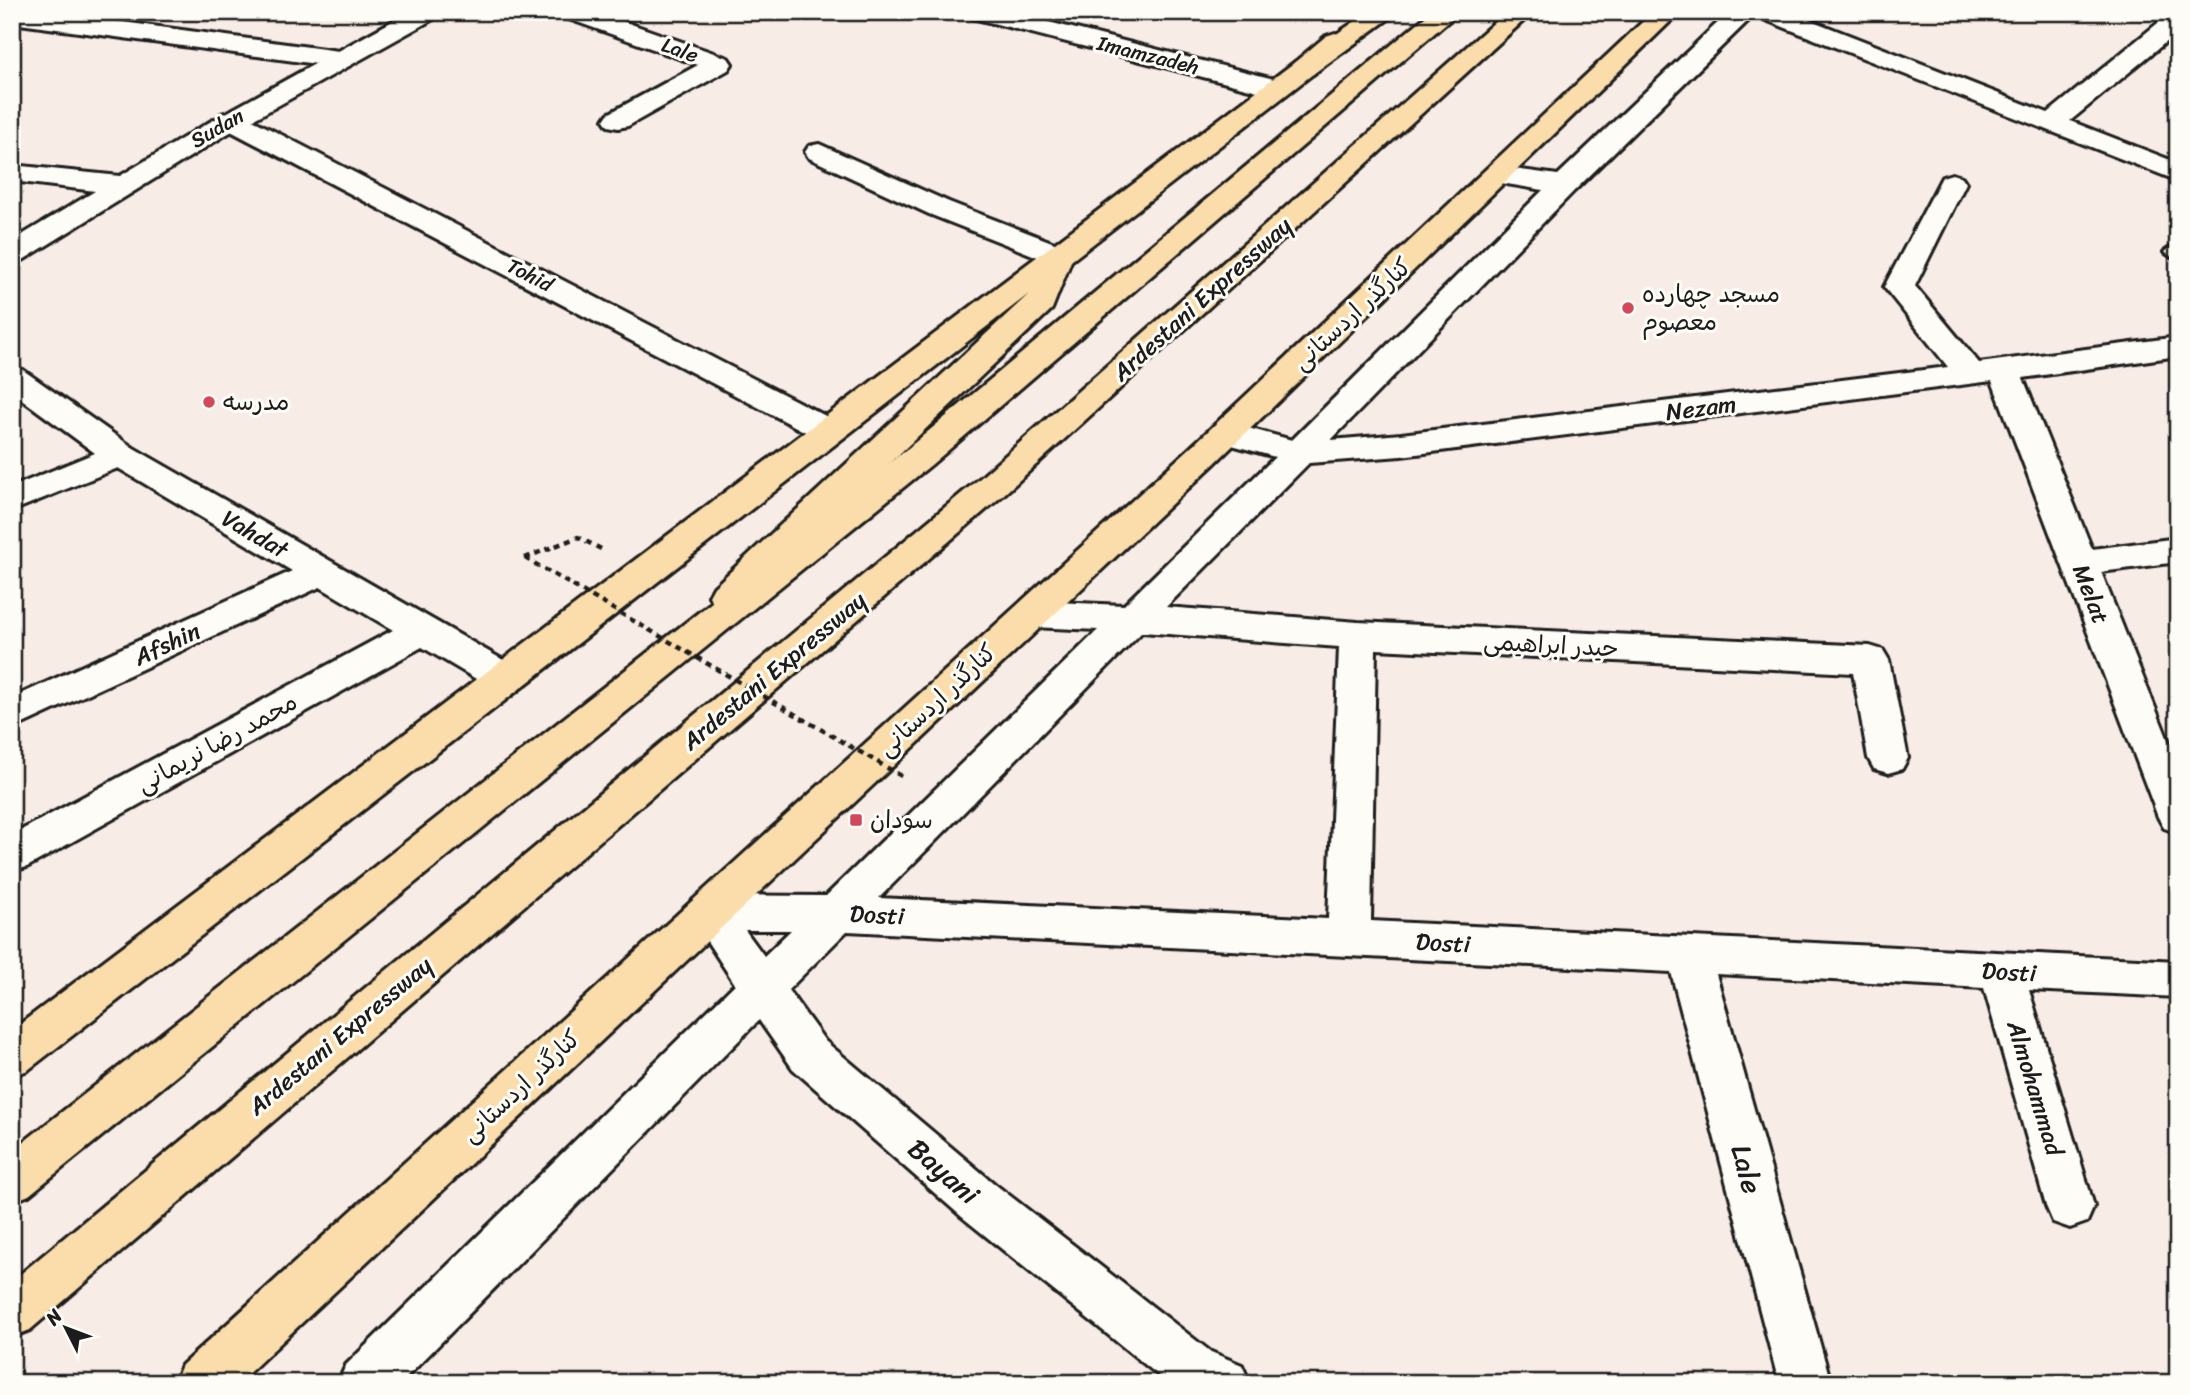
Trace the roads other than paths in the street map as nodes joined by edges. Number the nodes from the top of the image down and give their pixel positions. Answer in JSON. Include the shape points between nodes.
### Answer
{"nodes":[{"id":1,"x":428,"y":12,"type":"edge"},
{"id":2,"x":572,"y":12,"type":"edge"},
{"id":3,"x":978,"y":12,"type":"edge"},
{"id":4,"x":1369,"y":12,"type":"edge"},
{"id":5,"x":1386,"y":12,"type":"edge"},
{"id":6,"x":1447,"y":12,"type":"edge"},
{"id":7,"x":1521,"y":12,"type":"edge"},
{"id":8,"x":1668,"y":12,"type":"edge"},
{"id":9,"x":1744,"y":12,"type":"edge"},
{"id":10,"x":1767,"y":12,"type":"edge"},
{"id":11,"x":12,"y":15,"type":"edge"},
{"id":12,"x":1029,"y":18,"type":"edge"},
{"id":13,"x":2178,"y":19,"type":"edge"},
{"id":14,"x":339,"y":59,"type":"junction"},
{"id":15,"x":1290,"y":78,"type":"junction"},
{"id":16,"x":231,"y":120,"type":"junction"},
{"id":17,"x":618,"y":120,"type":"dead end"},
{"id":18,"x":2053,"y":122,"type":"junction"},
{"id":19,"x":819,"y":152,"type":"dead end"},
{"id":20,"x":12,"y":173,"type":"edge"},
{"id":21,"x":2178,"y":173,"type":"edge"},
{"id":22,"x":1499,"y":175,"type":"junction"},
{"id":23,"x":1952,"y":183,"type":"dead end"},
{"id":24,"x":120,"y":185,"type":"junction"},
{"id":25,"x":1563,"y":185,"type":"junction"},
{"id":26,"x":12,"y":254,"type":"edge"},
{"id":27,"x":1059,"y":255,"type":"junction"},
{"id":28,"x":2178,"y":346,"type":"edge"},
{"id":29,"x":1987,"y":372,"type":"junction"},
{"id":30,"x":12,"y":377,"type":"edge"},
{"id":31,"x":829,"y":431,"type":"junction"},
{"id":32,"x":1226,"y":433,"type":"junction"},
{"id":33,"x":1299,"y":453,"type":"junction"},
{"id":34,"x":120,"y":455,"type":"junction"},
{"id":35,"x":12,"y":500,"type":"edge"},
{"id":36,"x":2178,"y":550,"type":"edge"},
{"id":37,"x":2079,"y":563,"type":"junction"},
{"id":38,"x":322,"y":572,"type":"junction"},
{"id":39,"x":1031,"y":614,"type":"junction"},
{"id":40,"x":1134,"y":618,"type":"junction"},
{"id":41,"x":422,"y":631,"type":"junction"},
{"id":42,"x":1358,"y":635,"type":"junction"},
{"id":43,"x":506,"y":679,"type":"junction"},
{"id":44,"x":629,"y":688,"type":"junction"},
{"id":45,"x":12,"y":715,"type":"edge"},
{"id":46,"x":1888,"y":758,"type":"dead end"},
{"id":47,"x":2178,"y":816,"type":"edge"},
{"id":48,"x":12,"y":855,"type":"edge"},
{"id":49,"x":709,"y":912,"type":"junction"},
{"id":50,"x":838,"y":913,"type":"junction"},
{"id":51,"x":1349,"y":939,"type":"junction"},
{"id":52,"x":1689,"y":956,"type":"junction"},
{"id":53,"x":2001,"y":971,"type":"junction"},
{"id":54,"x":2178,"y":979,"type":"edge"},
{"id":55,"x":761,"y":989,"type":"junction"},
{"id":56,"x":12,"y":1056,"type":"edge"},
{"id":57,"x":12,"y":1180,"type":"edge"},
{"id":58,"x":2070,"y":1206,"type":"dead end"},
{"id":59,"x":12,"y":1313,"type":"edge"},
{"id":60,"x":200,"y":1383,"type":"edge"},
{"id":61,"x":364,"y":1383,"type":"edge"},
{"id":62,"x":1224,"y":1383,"type":"edge"},
{"id":63,"x":1805,"y":1383,"type":"edge"}],
"edges":[{"from":1,"to":14,"type":"street","name":"Sudan"},
{"from":2,"to":17,"type":"street","name":"Lale","via":[[719,64]]},
{"from":3,"to":12,"type":"street","name":"Imamzadeh"},
{"from":4,"to":15,"type":"main road"},
{"from":5,"to":15,"type":"main road"},
{"from":6,"to":44,"type":"main road","via":[[919,457]]},
{"from":7,"to":59,"type":"main road","name":"Ardestani Expressway","via":[[991,487]]},
{"from":8,"to":22,"type":"main road","name":"کنارگذر اردستانی"},
{"from":9,"to":25,"type":"street"},
{"from":10,"to":18,"type":"street"},
{"from":11,"to":14,"type":"street"},
{"from":12,"to":15,"type":"street","name":"Imamzadeh"},
{"from":13,"to":18,"type":"street"},
{"from":14,"to":16,"type":"street","name":"Sudan"},
{"from":15,"to":27,"type":"main road"},
{"from":16,"to":24,"type":"street","name":"Sudan"},
{"from":16,"to":31,"type":"street","name":"Tohid"},
{"from":18,"to":21,"type":"street"},
{"from":19,"to":27,"type":"street","via":[[939,208]]},
{"from":20,"to":24,"type":"street"},
{"from":22,"to":25,"type":"street"},
{"from":22,"to":32,"type":"main road","name":"کنارگذر اردستانی"},
{"from":23,"to":29,"type":"street","name":"Melat","via":[[1899,287]]},
{"from":24,"to":26,"type":"street","name":"Sudan"},
{"from":25,"to":33,"type":"street"},
{"from":27,"to":31,"type":"main road"},
{"from":27,"to":44,"type":"main road","via":[[1041,302]]},
{"from":28,"to":29,"type":"street","name":"Nezam"},
{"from":29,"to":33,"type":"street","name":"Nezam","via":[[1401,445]]},
{"from":29,"to":37,"type":"street","name":"Melat"},
{"from":30,"to":34,"type":"street","name":"Vahdat"},
{"from":31,"to":43,"type":"main road"},
{"from":32,"to":33,"type":"street","name":"Nezam"},
{"from":32,"to":39,"type":"main road","name":"کنارگذر اردستانی"},
{"from":33,"to":40,"type":"street"},
{"from":34,"to":35,"type":"street"},
{"from":34,"to":38,"type":"street","name":"Vahdat"},
{"from":36,"to":37,"type":"street"},
{"from":37,"to":47,"type":"street","name":"Melat"},
{"from":38,"to":41,"type":"street","name":"Vahdat"},
{"from":38,"to":45,"type":"street","name":"Afshin"},
{"from":39,"to":40,"type":"street","name":"حیدر ابراهیمی"},
{"from":39,"to":49,"type":"main road","name":"کنارگذر اردستانی"},
{"from":40,"to":42,"type":"street","name":"حیدر ابراهیمی"},
{"from":40,"to":50,"type":"street"},
{"from":41,"to":43,"type":"street","name":"Vahdat"},
{"from":41,"to":48,"type":"street","name":"محمد رضا نریمانی"},
{"from":42,"to":46,"type":"street","name":"حیدر ابراهیمی","via":[[1870,660]]},
{"from":42,"to":51,"type":"street"},
{"from":43,"to":56,"type":"main road"},
{"from":44,"to":57,"type":"main road"},
{"from":49,"to":50,"type":"street","name":"Dosti"},
{"from":49,"to":55,"type":"street","name":"Bayani"},
{"from":49,"to":60,"type":"main road","name":"کنارگذر اردستانی"},
{"from":50,"to":51,"type":"street","name":"Dosti"},
{"from":50,"to":55,"type":"street"},
{"from":51,"to":52,"type":"street","name":"Dosti"},
{"from":52,"to":53,"type":"street","name":"Dosti"},
{"from":52,"to":63,"type":"street","name":"Lale"},
{"from":53,"to":54,"type":"street","name":"Dosti"},
{"from":53,"to":58,"type":"street","name":"Almohammad"},
{"from":55,"to":61,"type":"street"},
{"from":55,"to":62,"type":"street","name":"Bayani","via":[[809,1055],[979,1202],[1193,1370]]}]}
